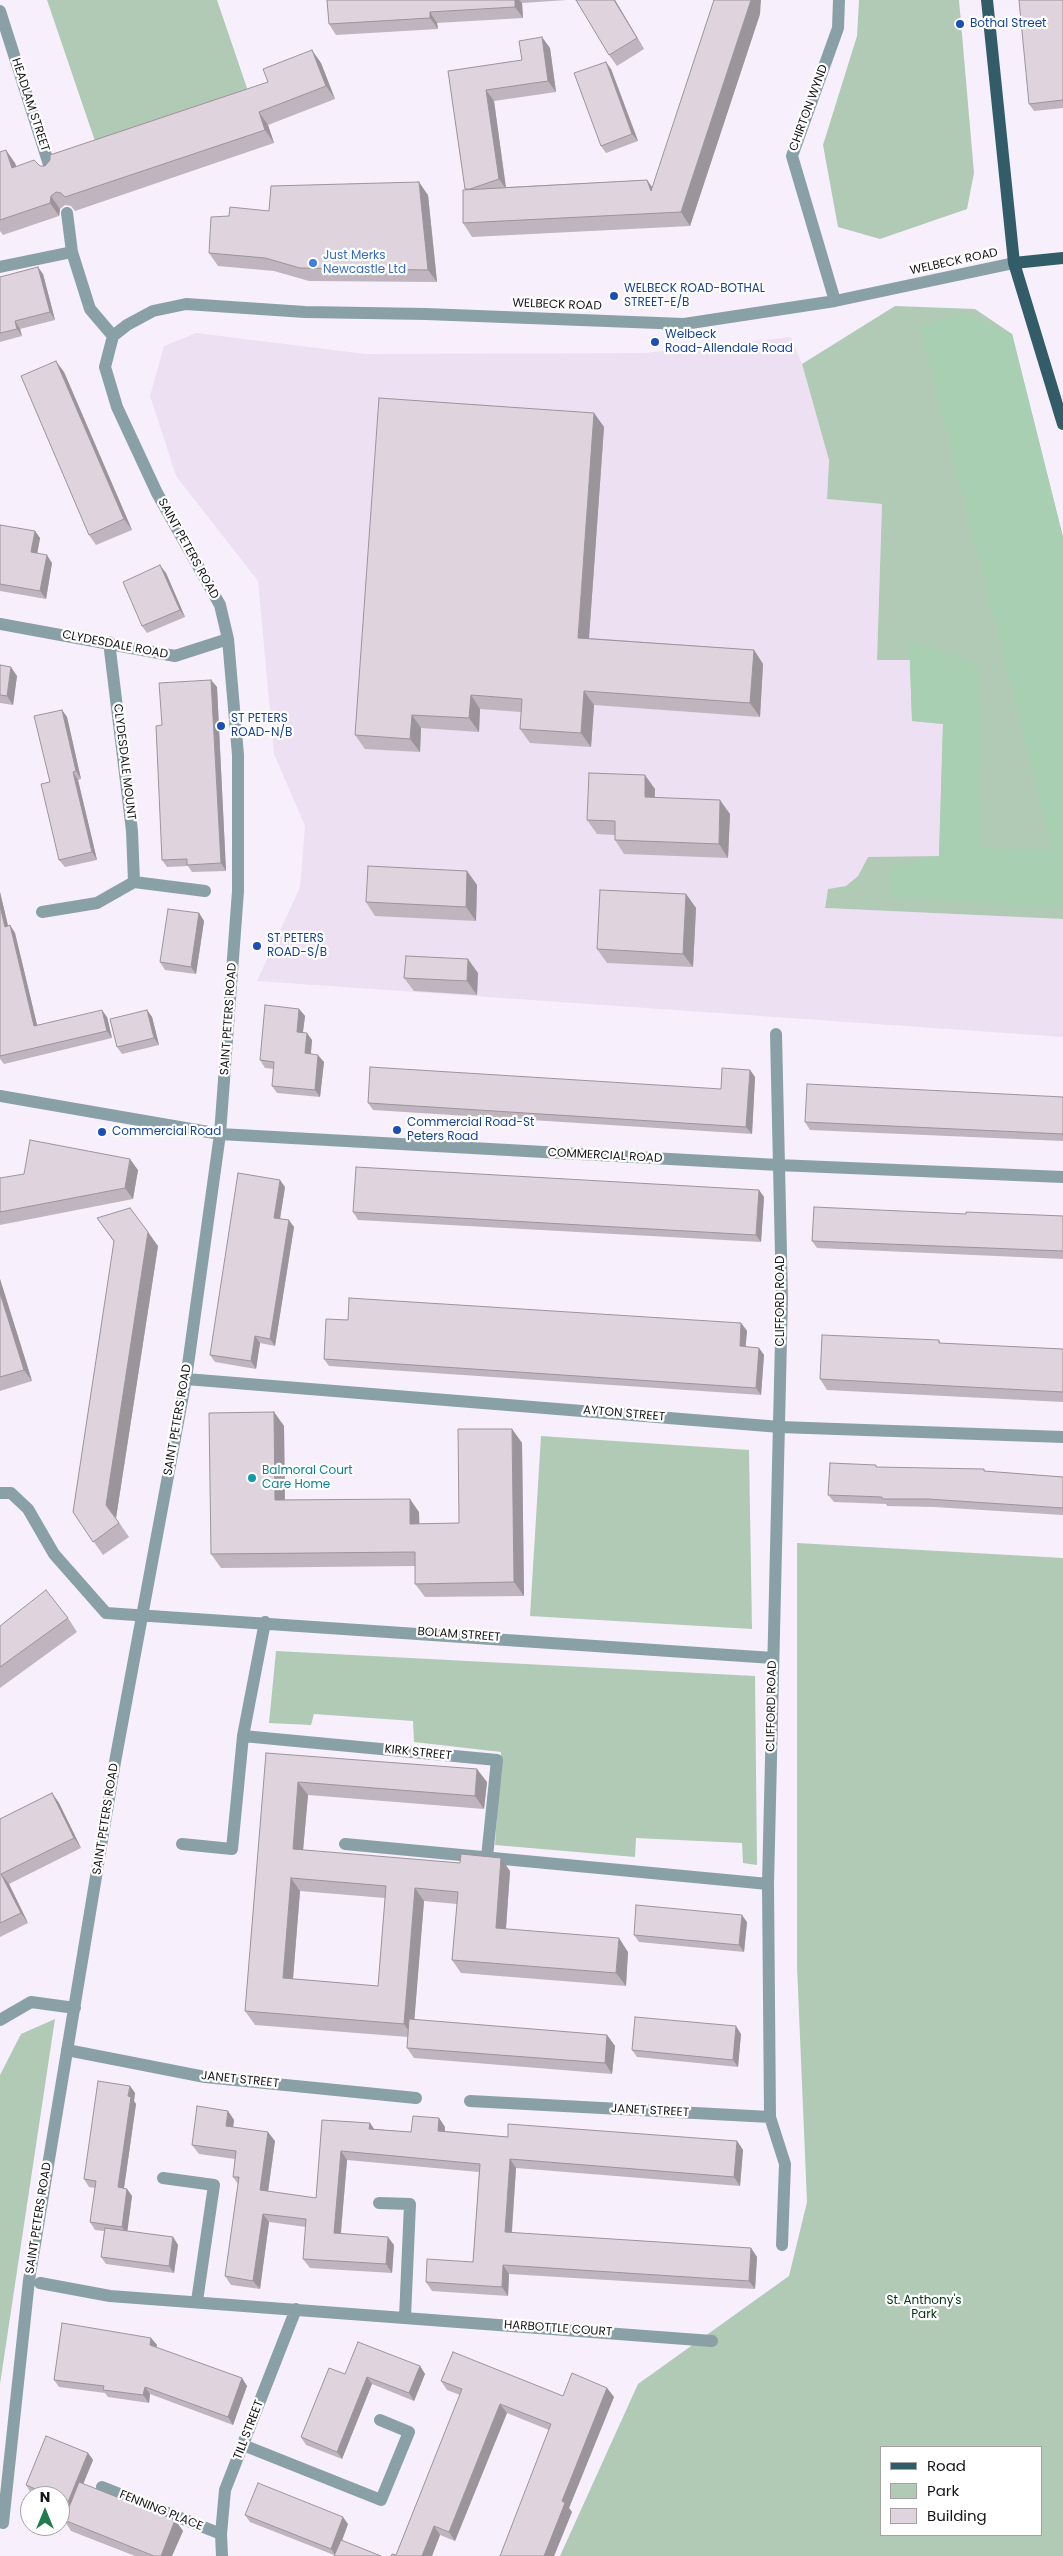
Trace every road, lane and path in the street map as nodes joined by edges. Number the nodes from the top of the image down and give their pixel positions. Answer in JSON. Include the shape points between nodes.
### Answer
{"nodes":[{"id":1,"x":839,"y":0,"type":"edge"},
{"id":2,"x":986,"y":0,"type":"edge"},
{"id":3,"x":0,"y":11,"type":"edge"},
{"id":4,"x":52,"y":170,"type":"edge"},
{"id":5,"x":67,"y":213,"type":"edge"},
{"id":6,"x":72,"y":252,"type":"junction"},
{"id":7,"x":1063,"y":258,"type":"edge"},
{"id":8,"x":1014,"y":263,"type":"junction"},
{"id":9,"x":0,"y":267,"type":"edge"},
{"id":10,"x":835,"y":301,"type":"junction"},
{"id":11,"x":113,"y":336,"type":"junction"},
{"id":12,"x":1063,"y":424,"type":"edge"},
{"id":13,"x":0,"y":624,"type":"edge"},
{"id":14,"x":228,"y":639,"type":"junction"},
{"id":15,"x":109,"y":642,"type":"junction"},
{"id":16,"x":134,"y":882,"type":"junction"},
{"id":17,"x":205,"y":891,"type":"dead end"},
{"id":18,"x":42,"y":912,"type":"dead end"},
{"id":19,"x":776,"y":1034,"type":"dead end"},
{"id":20,"x":0,"y":1096,"type":"edge"},
{"id":21,"x":220,"y":1134,"type":"junction"},
{"id":22,"x":778,"y":1165,"type":"junction"},
{"id":23,"x":1063,"y":1177,"type":"edge"},
{"id":24,"x":186,"y":1379,"type":"junction"},
{"id":25,"x":780,"y":1427,"type":"junction"},
{"id":26,"x":1063,"y":1437,"type":"edge"},
{"id":27,"x":0,"y":1493,"type":"edge"},
{"id":28,"x":144,"y":1616,"type":"junction"},
{"id":29,"x":265,"y":1622,"type":"junction"},
{"id":30,"x":773,"y":1658,"type":"junction"},
{"id":31,"x":243,"y":1736,"type":"junction"},
{"id":32,"x":182,"y":1844,"type":"dead end"},
{"id":33,"x":345,"y":1844,"type":"dead end"},
{"id":34,"x":487,"y":1857,"type":"junction"},
{"id":35,"x":768,"y":1884,"type":"junction"},
{"id":36,"x":75,"y":2008,"type":"junction"},
{"id":37,"x":0,"y":2020,"type":"edge"},
{"id":38,"x":67,"y":2050,"type":"junction"},
{"id":39,"x":416,"y":2098,"type":"dead end"},
{"id":40,"x":470,"y":2101,"type":"dead end"},
{"id":41,"x":770,"y":2118,"type":"junction"},
{"id":42,"x":164,"y":2178,"type":"dead end"},
{"id":43,"x":379,"y":2202,"type":"dead end"},
{"id":44,"x":782,"y":2245,"type":"dead end"},
{"id":45,"x":40,"y":2283,"type":"dead end"},
{"id":46,"x":197,"y":2301,"type":"junction"},
{"id":47,"x":296,"y":2309,"type":"junction"},
{"id":48,"x":405,"y":2317,"type":"junction"},
{"id":49,"x":712,"y":2341,"type":"dead end"},
{"id":50,"x":380,"y":2420,"type":"dead end"},
{"id":51,"x":243,"y":2445,"type":"junction"},
{"id":52,"x":102,"y":2487,"type":"dead end"},
{"id":53,"x":3,"y":2523,"type":"dead end"},
{"id":54,"x":221,"y":2534,"type":"junction"},
{"id":55,"x":222,"y":2556,"type":"edge"}],
"edges":[{"from":1,"to":10,"type":"street","name":"CHIRTON WYND","via":[[838,28],[792,156]]},
{"from":2,"to":8,"type":"main road"},
{"from":3,"to":4,"type":"street","name":"HEADLAM STREET"},
{"from":5,"to":6,"type":"street"},
{"from":6,"to":9,"type":"street"},
{"from":6,"to":11,"type":"street","via":[[90,309]]},
{"from":7,"to":8,"type":"main road","name":"WELBECK ROAD"},
{"from":8,"to":10,"type":"street","name":"WELBECK ROAD"},
{"from":8,"to":12,"type":"main road"},
{"from":10,"to":11,"type":"street","name":"WELBECK ROAD","via":[[684,324],[305,312],[186,304],[153,311]]},
{"from":11,"to":14,"type":"street","name":"SAINT PETERS ROAD","via":[[105,368],[117,407],[157,493],[220,605]]},
{"from":13,"to":15,"type":"street","name":"CLYDESDALE ROAD"},
{"from":14,"to":15,"type":"street","name":"CLYDESDALE ROAD","via":[[175,656]]},
{"from":14,"to":21,"type":"street","name":"SAINT PETERS ROAD","via":[[238,755],[239,840]]},
{"from":15,"to":16,"type":"street","name":"CLYDESDALE MOUNT","via":[[132,831]]},
{"from":16,"to":17,"type":"street"},
{"from":16,"to":18,"type":"street","via":[[98,903]]},
{"from":19,"to":22,"type":"street","name":"CLIFFORD ROAD"},
{"from":20,"to":21,"type":"street","name":"COMMERCIAL ROAD"},
{"from":21,"to":22,"type":"street","name":"COMMERCIAL ROAD"},
{"from":21,"to":24,"type":"street","name":"SAINT PETERS ROAD"},
{"from":22,"to":23,"type":"street","name":"COMMERCIAL ROAD"},
{"from":22,"to":25,"type":"street","name":"CLIFFORD ROAD","via":[[782,1298]]},
{"from":24,"to":25,"type":"street","name":"AYTON STREET"},
{"from":24,"to":28,"type":"street","name":"SAINT PETERS ROAD"},
{"from":25,"to":26,"type":"street","name":"AYTON STREET"},
{"from":25,"to":30,"type":"street","name":"CLIFFORD ROAD"},
{"from":27,"to":28,"type":"street","name":"BOLAM STREET","via":[[10,1494],[28,1509],[54,1554],[106,1613]]},
{"from":28,"to":29,"type":"street","name":"BOLAM STREET"},
{"from":28,"to":36,"type":"street","name":"SAINT PETERS ROAD","via":[[115,1762]]},
{"from":29,"to":30,"type":"street","name":"BOLAM STREET"},
{"from":29,"to":31,"type":"street"},
{"from":30,"to":35,"type":"street","name":"CLIFFORD ROAD"},
{"from":31,"to":32,"type":"street","via":[[232,1849]]},
{"from":31,"to":34,"type":"street","name":"KIRK STREET","via":[[497,1760]]},
{"from":33,"to":34,"type":"street"},
{"from":34,"to":35,"type":"street"},
{"from":35,"to":41,"type":"street","name":"CLIFFORD ROAD"},
{"from":36,"to":37,"type":"street","via":[[31,2002]]},
{"from":36,"to":38,"type":"street","name":"SAINT PETERS ROAD"},
{"from":38,"to":39,"type":"street","name":"JANET STREET","via":[[206,2077]]},
{"from":38,"to":53,"type":"street","name":"SAINT PETERS ROAD","via":[[29,2280]]},
{"from":40,"to":41,"type":"street","name":"JANET STREET"},
{"from":41,"to":44,"type":"street","name":"CLIFFORD ROAD","via":[[785,2164]]},
{"from":42,"to":46,"type":"street","via":[[214,2185]]},
{"from":43,"to":48,"type":"street","via":[[410,2204]]},
{"from":45,"to":46,"type":"street","name":"HARBOTTLE COURT","via":[[110,2296]]},
{"from":46,"to":47,"type":"street","name":"HARBOTTLE COURT"},
{"from":47,"to":48,"type":"street","name":"HARBOTTLE COURT"},
{"from":47,"to":51,"type":"street","name":"TILL STREET"},
{"from":48,"to":49,"type":"street","name":"HARBOTTLE COURT"},
{"from":50,"to":51,"type":"street","via":[[409,2432],[382,2500]]},
{"from":51,"to":54,"type":"street","name":"TILL STREET","via":[[225,2490]]},
{"from":52,"to":54,"type":"street","name":"FENNING PLACE"},
{"from":54,"to":55,"type":"street","name":"TILL STREET"}]}
